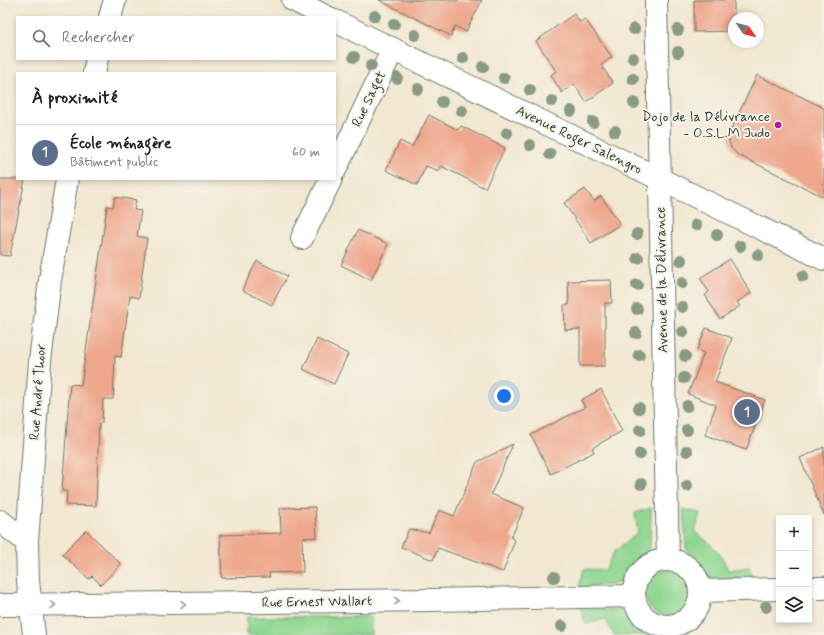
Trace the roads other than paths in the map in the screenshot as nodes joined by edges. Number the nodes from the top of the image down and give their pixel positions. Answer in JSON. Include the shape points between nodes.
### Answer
{"nodes":[{"id":1,"x":115,"y":0,"type":"edge"},
{"id":2,"x":293,"y":0,"type":"edge"},
{"id":3,"x":656,"y":0,"type":"edge"},
{"id":4,"x":110,"y":16,"type":"edge"},
{"id":5,"x":326,"y":16,"type":"edge"},
{"id":6,"x":336,"y":21,"type":"edge"},
{"id":7,"x":393,"y":49,"type":"junction"},
{"id":8,"x":97,"y":60,"type":"edge"},
{"id":9,"x":94,"y":72,"type":"edge"},
{"id":10,"x":336,"y":168,"type":"edge"},
{"id":11,"x":660,"y":179,"type":"junction"},
{"id":12,"x":67,"y":180,"type":"edge"},
{"id":13,"x":330,"y":180,"type":"edge"},
{"id":14,"x":302,"y":238,"type":"dead end"},
{"id":15,"x":824,"y":259,"type":"edge"},
{"id":16,"x":0,"y":521,"type":"edge"},
{"id":17,"x":27,"y":542,"type":"junction"},
{"id":18,"x":668,"y":560,"type":"junction"},
{"id":19,"x":812,"y":588,"type":"edge"},
{"id":20,"x":824,"y":588,"type":"edge"},
{"id":21,"x":771,"y":589,"type":"edge"},
{"id":22,"x":700,"y":591,"type":"junction"},
{"id":23,"x":634,"y":596,"type":"junction"},
{"id":24,"x":0,"y":605,"type":"edge"},
{"id":25,"x":30,"y":606,"type":"junction"},
{"id":26,"x":663,"y":631,"type":"edge"},
{"id":27,"x":34,"y":635,"type":"edge"}],
"edges":[{"from":1,"to":4,"type":"street"},
{"from":2,"to":5,"type":"street"},
{"from":3,"to":11,"type":"street","name":"Avenue de la Délivrance"},
{"from":6,"to":7,"type":"street","name":"Avenue Roger Salengro"},
{"from":7,"to":10,"type":"street","name":"Rue Saget"},
{"from":7,"to":11,"type":"street","name":"Avenue Roger Salengro"},
{"from":8,"to":9,"type":"street"},
{"from":11,"to":15,"type":"street","name":"Avenue Roger Salengro"},
{"from":11,"to":18,"type":"street","name":"Avenue de la Délivrance"},
{"from":12,"to":17,"type":"street","name":"Rue André Thoor","via":[[43,329]]},
{"from":13,"to":14,"type":"street"},
{"from":16,"to":17,"type":"street"},
{"from":17,"to":25,"type":"street","name":"Rue André Thoor"},
{"from":18,"to":22,"type":"street","via":[[678,561],[687,566],[698,581]]},
{"from":18,"to":23,"type":"street","via":[[657,561],[643,570],[635,584]]},
{"from":19,"to":20,"type":"street"},
{"from":21,"to":22,"type":"street"},
{"from":22,"to":26,"type":"street","via":[[699,603],[694,613],[685,621]]},
{"from":25,"to":23,"type":"street","name":"Rue Ernest Wallart","one_way":true},
{"from":23,"to":26,"type":"street","via":[[640,613]]},
{"from":24,"to":25,"type":"street","name":"Rue Ernest Wallart"},
{"from":25,"to":27,"type":"street","name":"Rue André Thoor"}]}
